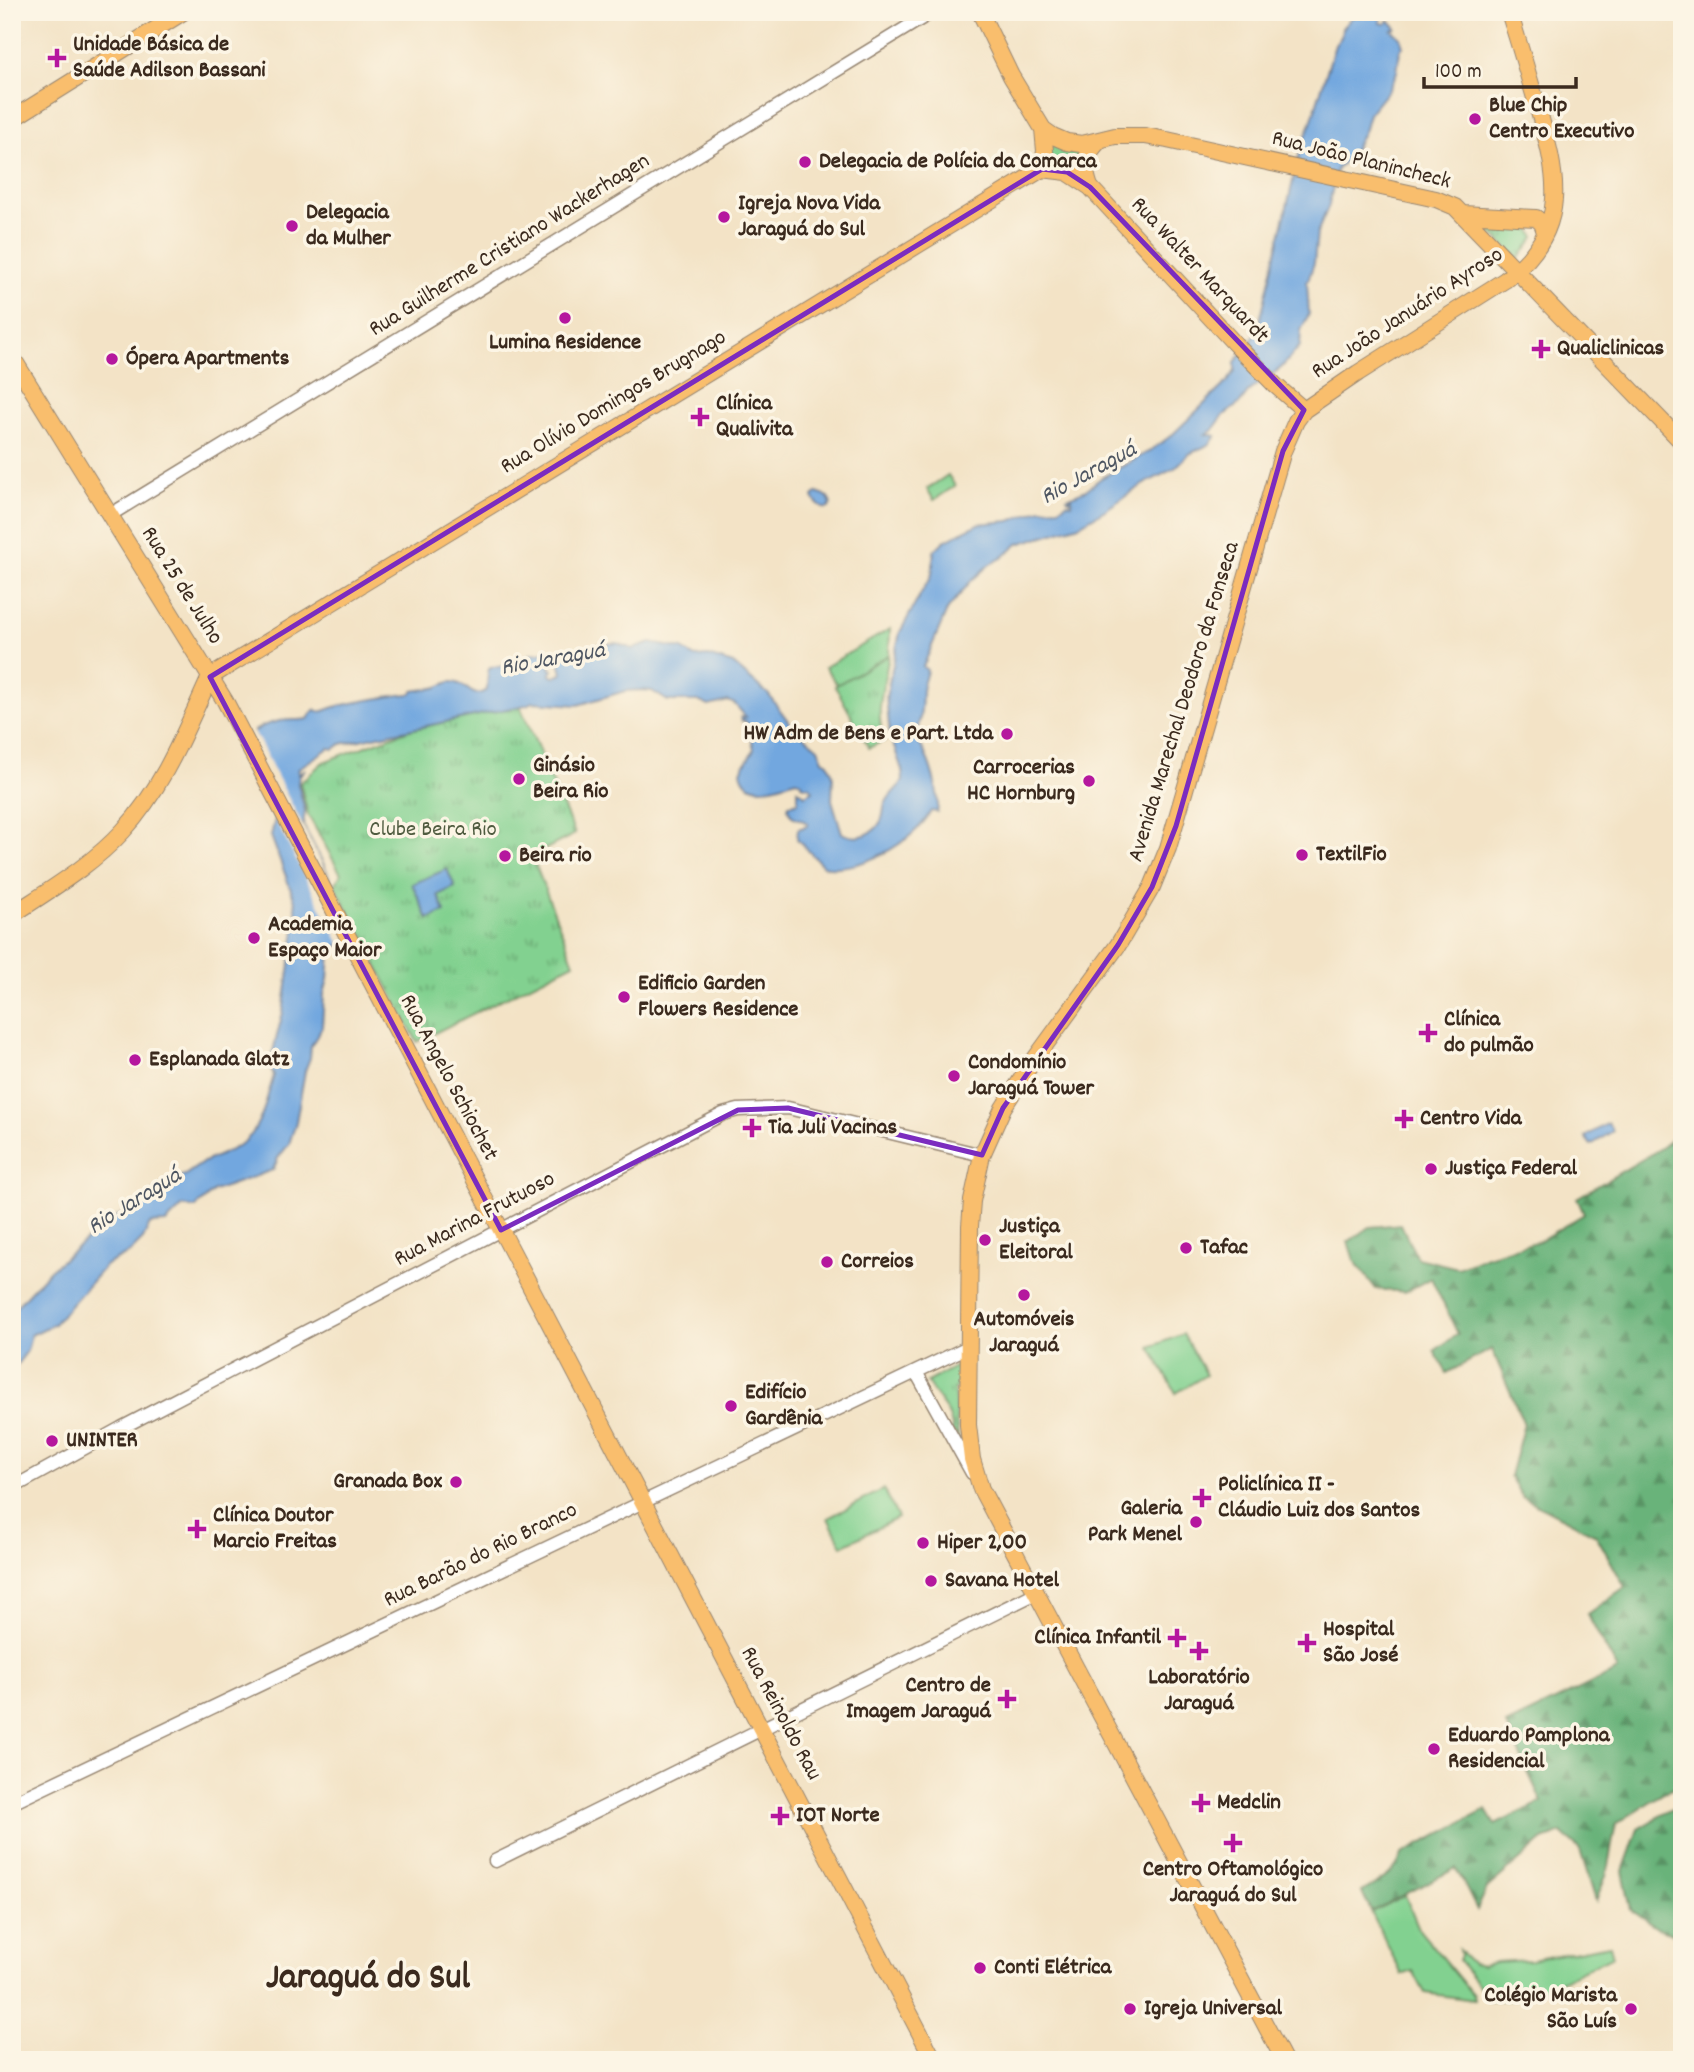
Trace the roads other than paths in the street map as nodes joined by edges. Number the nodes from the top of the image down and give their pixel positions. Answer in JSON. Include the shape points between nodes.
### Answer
{"nodes":[{"id":1,"x":183,"y":12,"type":"edge"},
{"id":2,"x":932,"y":12,"type":"edge"},
{"id":3,"x":980,"y":12,"type":"edge"},
{"id":4,"x":1509,"y":12,"type":"edge"},
{"id":5,"x":12,"y":119,"type":"edge"},
{"id":6,"x":1043,"y":129,"type":"junction"},
{"id":7,"x":1101,"y":138,"type":"junction"},
{"id":8,"x":1042,"y":169,"type":"junction"},
{"id":9,"x":1090,"y":187,"type":"junction"},
{"id":10,"x":1463,"y":214,"type":"junction"},
{"id":11,"x":1545,"y":232,"type":"junction"},
{"id":12,"x":1516,"y":272,"type":"junction"},
{"id":13,"x":12,"y":357,"type":"edge"},
{"id":14,"x":1304,"y":410,"type":"junction"},
{"id":15,"x":1682,"y":442,"type":"edge"},
{"id":16,"x":110,"y":515,"type":"junction"},
{"id":17,"x":210,"y":677,"type":"junction"},
{"id":18,"x":12,"y":915,"type":"edge"},
{"id":19,"x":982,"y":1155,"type":"junction"},
{"id":20,"x":501,"y":1230,"type":"junction"},
{"id":21,"x":968,"y":1347,"type":"junction"},
{"id":22,"x":916,"y":1372,"type":"junction"},
{"id":23,"x":12,"y":1488,"type":"edge"},
{"id":24,"x":981,"y":1489,"type":"junction"},
{"id":25,"x":642,"y":1502,"type":"junction"},
{"id":26,"x":1035,"y":1593,"type":"junction"},
{"id":27,"x":762,"y":1730,"type":"junction"},
{"id":28,"x":12,"y":1803,"type":"edge"},
{"id":29,"x":495,"y":1861,"type":"dead end"},
{"id":30,"x":934,"y":2060,"type":"edge"},
{"id":31,"x":1284,"y":2060,"type":"edge"}],
"edges":[{"from":1,"to":5,"type":"main road"},
{"from":2,"to":16,"type":"street","name":"Rua Guilherme Cristiano Wackerhagen"},
{"from":3,"to":6,"type":"main road"},
{"from":4,"to":11,"type":"main road","name":"Rua João Januário Ayroso","via":[[1552,158],[1556,191]]},
{"from":6,"to":7,"type":"main road","via":[[1067,142],[1082,144]]},
{"from":6,"to":8,"type":"main road"},
{"from":7,"to":9,"type":"main road","via":[[1084,166]]},
{"from":7,"to":10,"type":"main road","name":"Rua João Planincheck","via":[[1145,136],[1222,151],[1437,199]]},
{"from":8,"to":9,"type":"main road","name":"Rua Walter Marquardt","via":[[1067,172]]},
{"from":8,"to":17,"type":"main road","name":"Rua Olívio Domingos Brugnago"},
{"from":9,"to":14,"type":"main road","name":"Rua Walter Marquardt","via":[[1235,344]]},
{"from":10,"to":11,"type":"main road","via":[[1536,218]]},
{"from":10,"to":12,"type":"main road","name":"Rua João Planincheck"},
{"from":11,"to":12,"type":"main road","name":"Rua João Januário Ayroso"},
{"from":12,"to":14,"type":"main road","name":"Rua João Januário Ayroso"},
{"from":12,"to":15,"type":"main road","name":"Rua João Planincheck"},
{"from":13,"to":16,"type":"main road","name":"Rua 25 de Julho"},
{"from":14,"to":19,"type":"main road","name":"Avenida Marechal Deodoro da Fonseca","via":[[1283,451],[1176,826],[1156,878],[1118,945],[1003,1108]]},
{"from":16,"to":17,"type":"main road","name":"Rua 25 de Julho"},
{"from":17,"to":18,"type":"main road","name":"Rua 25 de Julho","via":[[152,794],[124,830],[93,859]]},
{"from":17,"to":20,"type":"main road","name":"Rua Angelo Schiochet"},
{"from":19,"to":20,"type":"street","name":"Rua Marina Frutuoso","via":[[788,1108],[738,1110]]},
{"from":19,"to":21,"type":"main road","name":"Avenida Marechal Deodoro da Fonseca","via":[[970,1226]]},
{"from":20,"to":23,"type":"street","name":"Rua Marina Frutuoso"},
{"from":20,"to":25,"type":"main road","name":"Rua Angelo Schiochet"},
{"from":21,"to":22,"type":"street","name":"Rua Barão do Rio Branco"},
{"from":21,"to":24,"type":"main road","name":"Avenida Marechal Deodoro da Fonseca","via":[[968,1425]]},
{"from":22,"to":24,"type":"street"},
{"from":22,"to":25,"type":"street","name":"Rua Barão do Rio Branco"},
{"from":24,"to":26,"type":"main road","name":"Avenida Marechal Deodoro da Fonseca"},
{"from":25,"to":27,"type":"main road","name":"Rua Reinoldo Rau"},
{"from":25,"to":28,"type":"street","name":"Rua Barão do Rio Branco"},
{"from":26,"to":27,"type":"street"},
{"from":26,"to":31,"type":"main road","name":"Avenida Marechal Deodoro da Fonseca"},
{"from":27,"to":29,"type":"street"},
{"from":27,"to":30,"type":"main road","name":"Rua Reinoldo Rau"}]}
